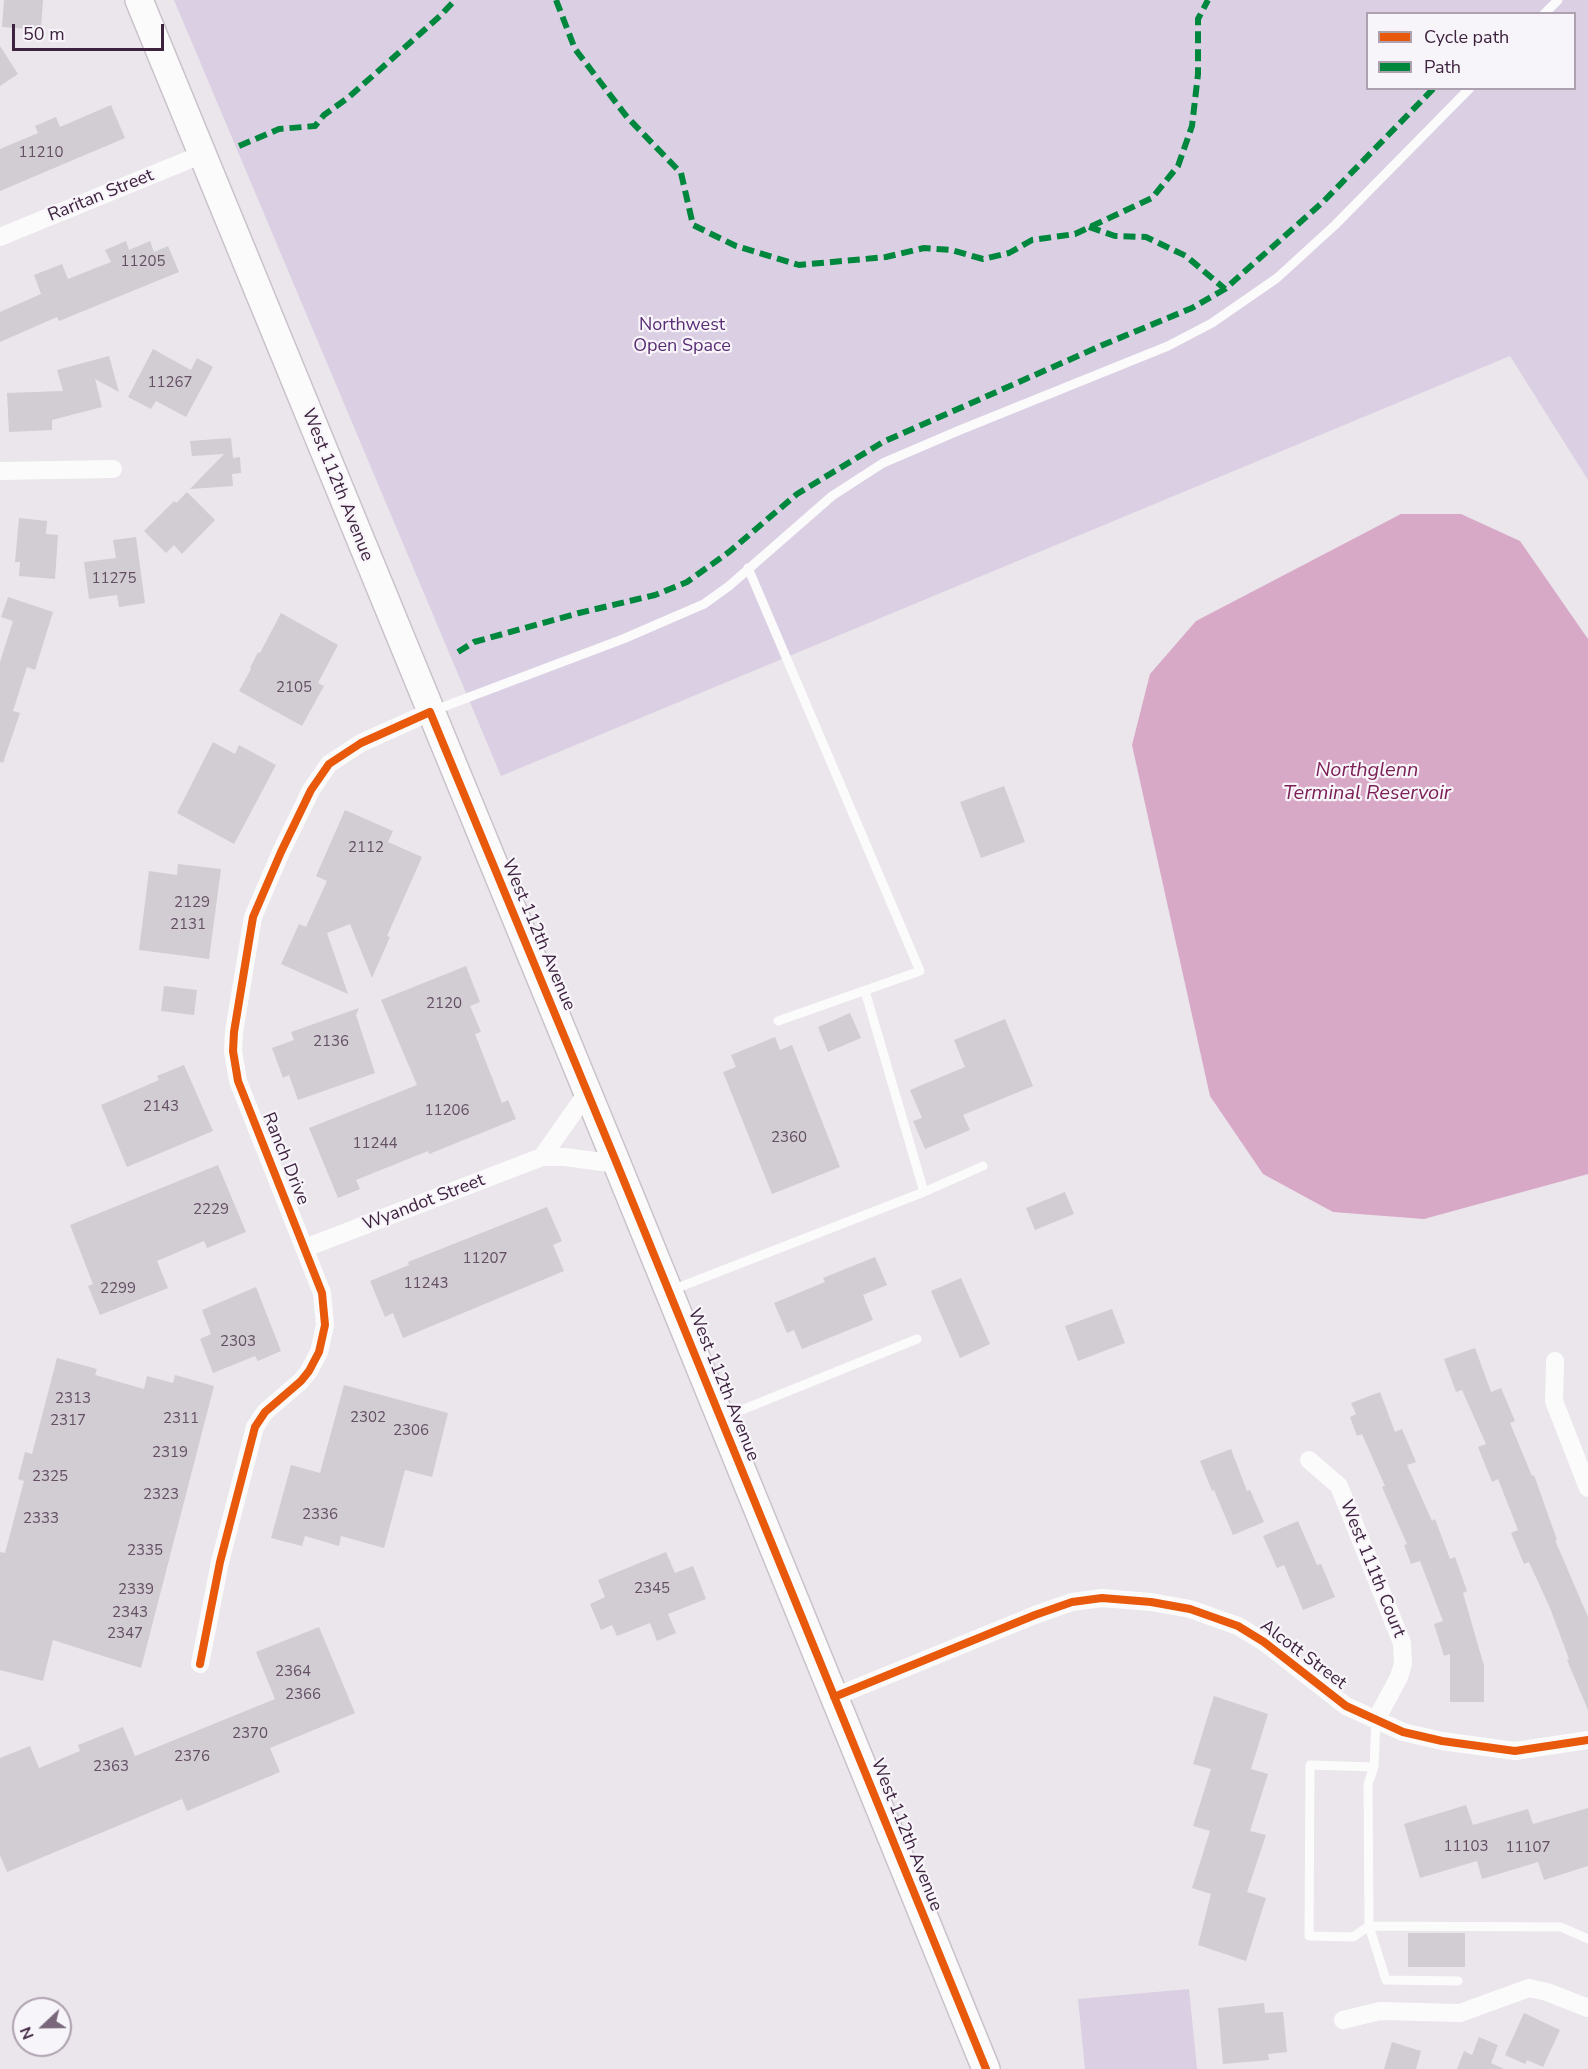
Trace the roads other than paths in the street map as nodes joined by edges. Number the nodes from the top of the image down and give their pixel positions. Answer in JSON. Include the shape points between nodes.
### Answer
{"nodes":[{"id":1,"x":139,"y":0,"type":"edge"},
{"id":2,"x":1558,"y":0,"type":"edge"},
{"id":3,"x":1546,"y":12,"type":"edge"},
{"id":4,"x":1468,"y":90,"type":"edge"},
{"id":5,"x":203,"y":154,"type":"junction"},
{"id":6,"x":0,"y":237,"type":"edge"},
{"id":7,"x":113,"y":469,"type":"dead end"},
{"id":8,"x":0,"y":471,"type":"edge"},
{"id":9,"x":748,"y":568,"type":"junction"},
{"id":10,"x":430,"y":712,"type":"junction"},
{"id":11,"x":865,"y":991,"type":"junction"},
{"id":12,"x":778,"y":1021,"type":"dead end"},
{"id":13,"x":588,"y":1093,"type":"junction"},
{"id":14,"x":542,"y":1157,"type":"junction"},
{"id":15,"x":617,"y":1164,"type":"junction"},
{"id":16,"x":983,"y":1166,"type":"dead end"},
{"id":17,"x":924,"y":1192,"type":"junction"},
{"id":18,"x":305,"y":1248,"type":"junction"},
{"id":19,"x":669,"y":1292,"type":"junction"},
{"id":20,"x":917,"y":1339,"type":"dead end"},
{"id":21,"x":1555,"y":1361,"type":"dead end"},
{"id":22,"x":720,"y":1419,"type":"junction"},
{"id":23,"x":1310,"y":1460,"type":"dead end"},
{"id":24,"x":1588,"y":1488,"type":"edge"},
{"id":25,"x":200,"y":1664,"type":"dead end"},
{"id":26,"x":834,"y":1697,"type":"junction"},
{"id":27,"x":1376,"y":1720,"type":"junction"},
{"id":28,"x":1588,"y":1740,"type":"edge"},
{"id":29,"x":1374,"y":1767,"type":"junction"},
{"id":30,"x":1369,"y":1926,"type":"junction"},
{"id":31,"x":1588,"y":1939,"type":"edge"},
{"id":32,"x":1458,"y":1981,"type":"dead end"},
{"id":33,"x":1588,"y":2008,"type":"edge"},
{"id":34,"x":1342,"y":2020,"type":"dead end"},
{"id":35,"x":986,"y":2069,"type":"edge"}],
"edges":[{"from":1,"to":5,"type":"main road","name":"West 112th Avenue"},
{"from":2,"to":3,"type":"lane"},
{"from":4,"to":9,"type":"lane","via":[[1327,233],[1277,278],[1212,323],[1168,346],[883,464],[832,496]]},
{"from":5,"to":6,"type":"street","name":"Raritan Street"},
{"from":5,"to":10,"type":"main road","name":"West 112th Avenue"},
{"from":7,"to":8,"type":"street"},
{"from":9,"to":10,"type":"lane","via":[[704,604]]},
{"from":9,"to":11,"type":"lane","via":[[920,971]]},
{"from":10,"to":13,"type":"main road","name":"West 112th Avenue"},
{"from":10,"to":18,"type":"street","name":"Ranch Drive","via":[[361,743],[329,765],[311,790],[253,917],[233,1051],[238,1081]]},
{"from":11,"to":12,"type":"lane"},
{"from":11,"to":17,"type":"lane"},
{"from":13,"to":14,"type":"street"},
{"from":13,"to":15,"type":"main road","name":"West 112th Avenue"},
{"from":14,"to":15,"type":"street","name":"Wyandot Street"},
{"from":14,"to":18,"type":"street","name":"Wyandot Street"},
{"from":15,"to":19,"type":"main road","name":"West 112th Avenue"},
{"from":16,"to":17,"type":"lane"},
{"from":17,"to":19,"type":"lane"},
{"from":18,"to":25,"type":"street","name":"Ranch Drive","via":[[322,1293],[324,1337],[309,1371],[255,1427],[220,1562]]},
{"from":19,"to":22,"type":"main road","name":"West 112th Avenue"},
{"from":20,"to":22,"type":"lane"},
{"from":21,"to":24,"type":"street","via":[[1554,1401]]},
{"from":22,"to":26,"type":"main road","name":"West 112th Avenue"},
{"from":23,"to":27,"type":"street","name":"West 111th Court","via":[[1339,1486],[1402,1643],[1404,1664]]},
{"from":26,"to":27,"type":"street","name":"Alcott Street","via":[[1035,1615],[1072,1602],[1102,1598],[1190,1609],[1238,1626],[1346,1706]]},
{"from":26,"to":35,"type":"main road","name":"West 112th Avenue"},
{"from":27,"to":28,"type":"street","name":"Alcott Street","via":[[1403,1732],[1442,1741],[1515,1751]]},
{"from":27,"to":29,"type":"lane"},
{"from":29,"to":30,"type":"lane","via":[[1368,1784]]},
{"from":29,"to":30,"type":"lane","via":[[1311,1765],[1309,1936],[1353,1938]]},
{"from":30,"to":31,"type":"lane","via":[[1562,1927]]},
{"from":30,"to":32,"type":"lane","via":[[1386,1980]]},
{"from":33,"to":34,"type":"street","via":[[1529,1988],[1460,2013],[1380,2011]]}]}
